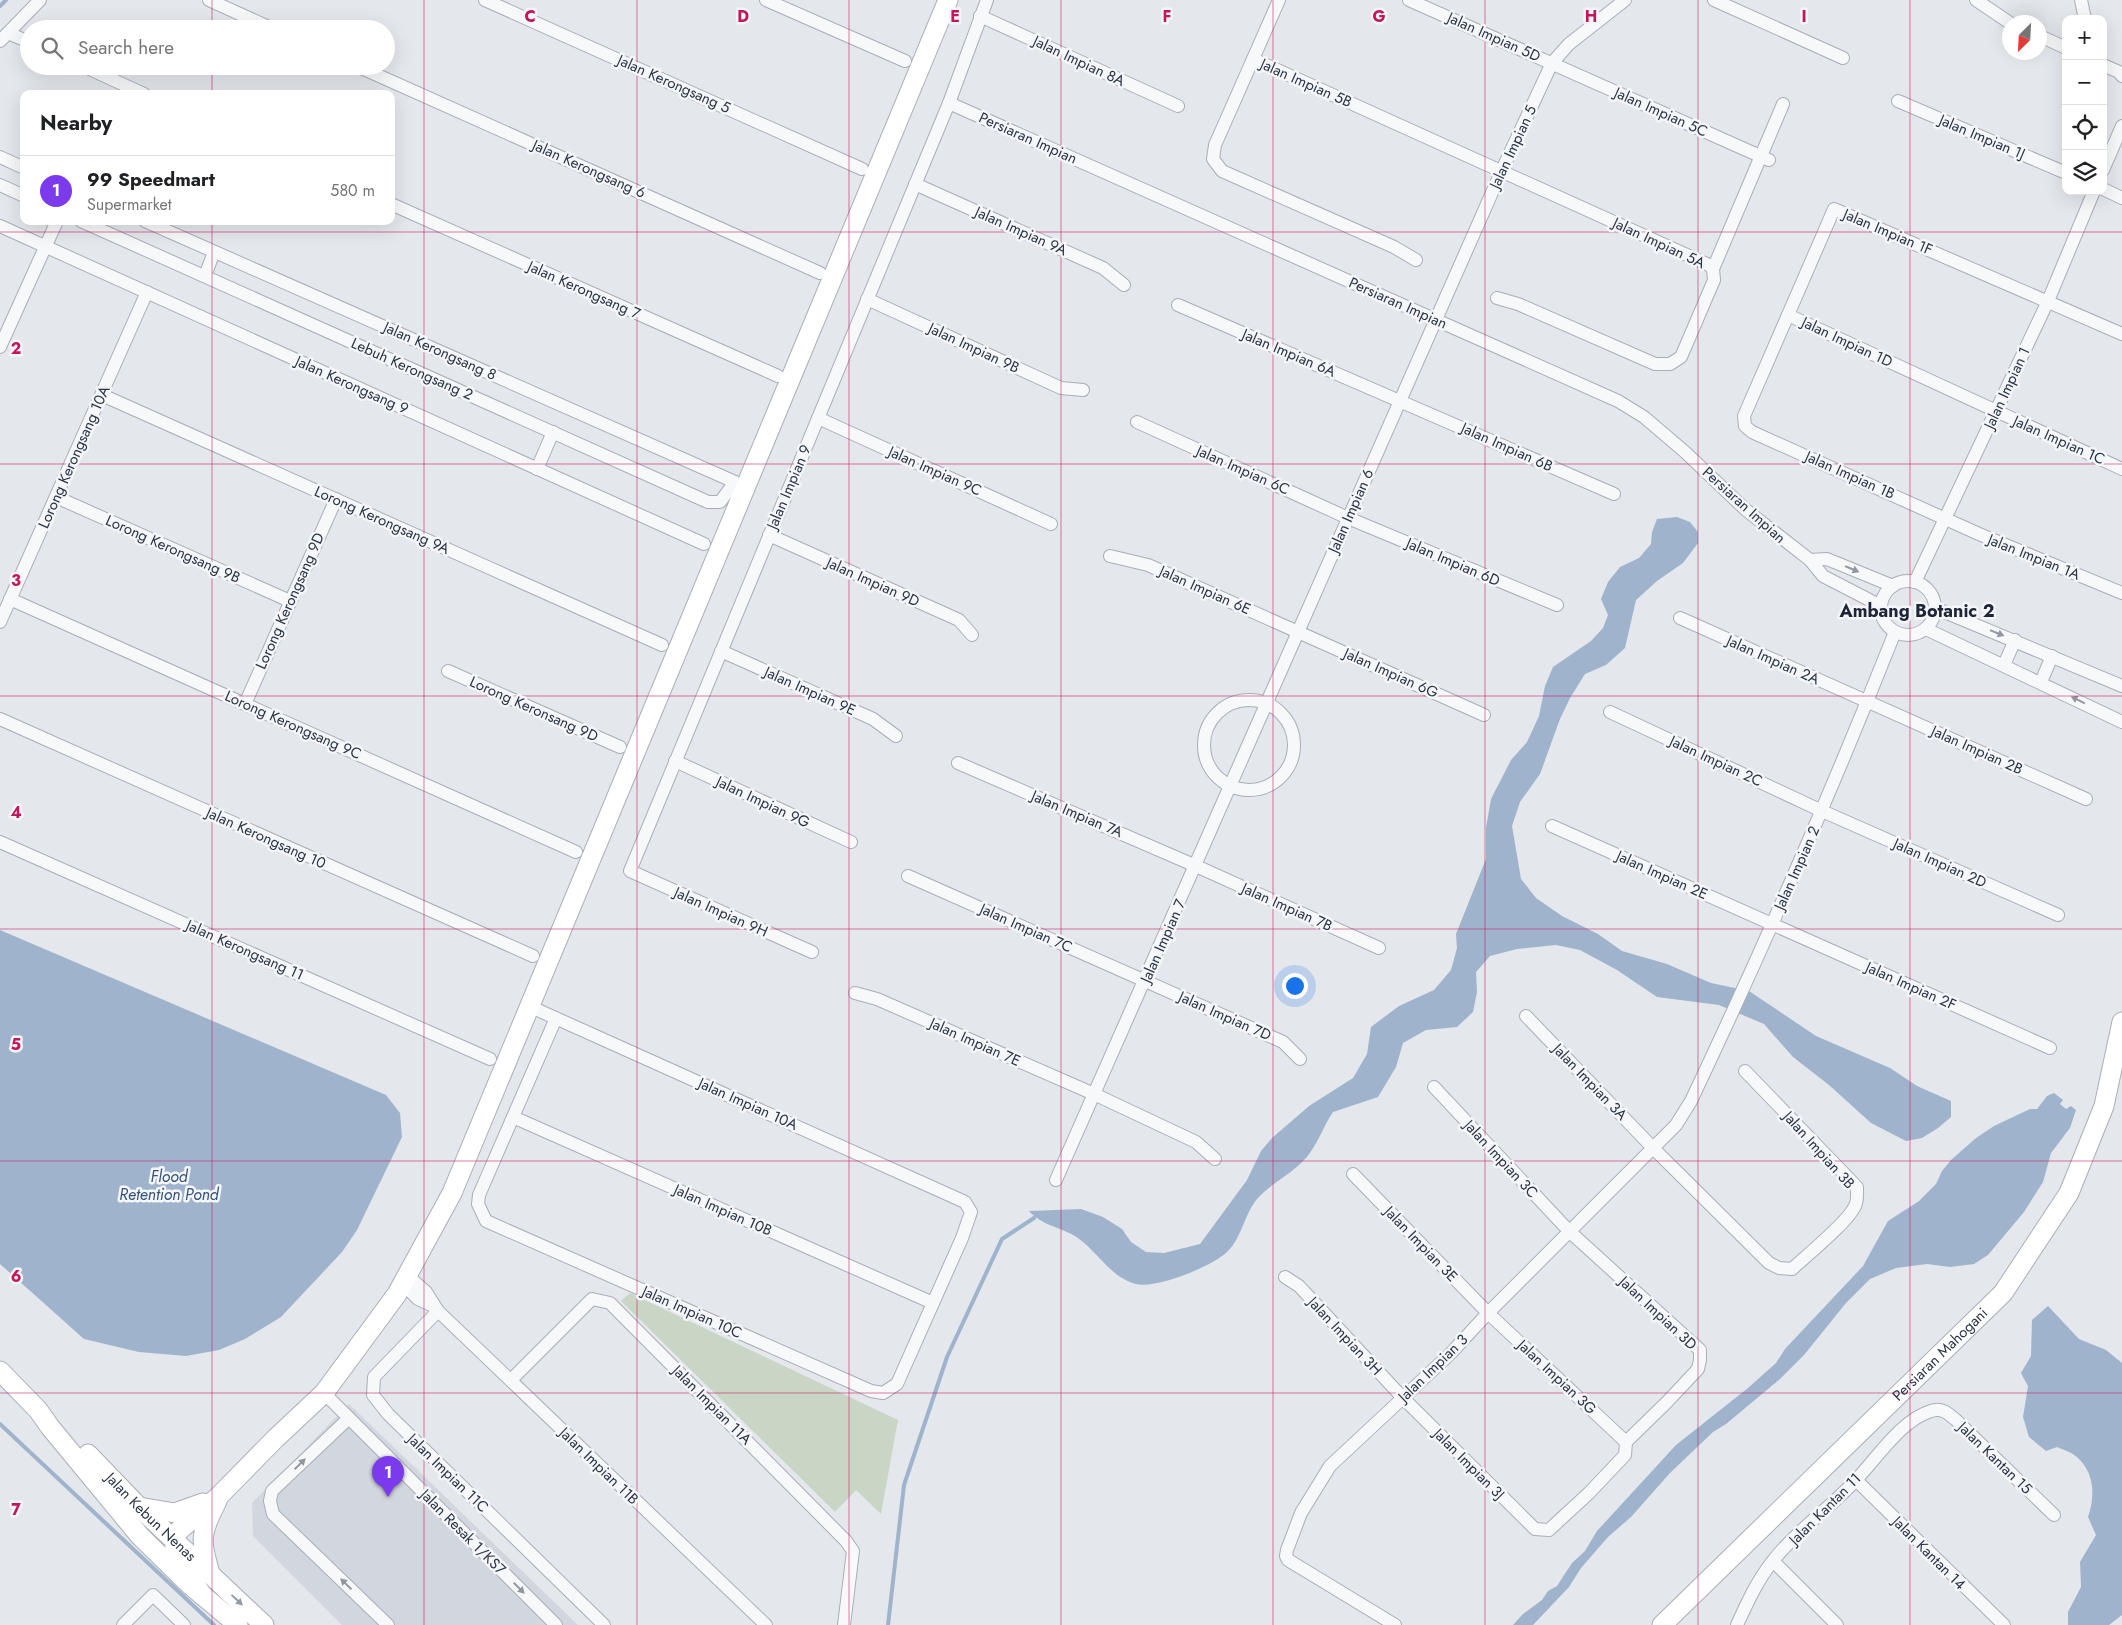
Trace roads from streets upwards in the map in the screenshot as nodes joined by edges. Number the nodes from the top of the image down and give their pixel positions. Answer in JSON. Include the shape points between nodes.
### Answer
{"nodes":[{"id":1,"x":40,"y":0,"type":"edge"},
{"id":2,"x":209,"y":0,"type":"edge"},
{"id":3,"x":485,"y":0,"type":"edge"},
{"id":4,"x":766,"y":0,"type":"edge"},
{"id":5,"x":948,"y":0,"type":"edge"},
{"id":6,"x":987,"y":0,"type":"edge"},
{"id":7,"x":1279,"y":0,"type":"edge"},
{"id":8,"x":1409,"y":0,"type":"edge"},
{"id":9,"x":1625,"y":0,"type":"edge"},
{"id":10,"x":1714,"y":0,"type":"edge"},
{"id":11,"x":1976,"y":0,"type":"edge"},
{"id":12,"x":2081,"y":0,"type":"edge"},
{"id":13,"x":2085,"y":15,"type":"edge"},
{"id":14,"x":980,"y":16,"type":"junction"},
{"id":15,"x":2002,"y":18,"type":"edge"},
{"id":16,"x":21,"y":20,"type":"edge"},
{"id":17,"x":253,"y":20,"type":"edge"},
{"id":18,"x":20,"y":21,"type":"edge"},
{"id":19,"x":4,"y":37,"type":"edge"},
{"id":20,"x":2047,"y":39,"type":"edge"},
{"id":21,"x":20,"y":40,"type":"edge"},
{"id":22,"x":2062,"y":46,"type":"edge"},
{"id":23,"x":1844,"y":58,"type":"dead end"},
{"id":24,"x":1253,"y":59,"type":"junction"},
{"id":25,"x":905,"y":61,"type":"dead end"},
{"id":26,"x":1552,"y":63,"type":"junction"},
{"id":27,"x":2107,"y":67,"type":"edge"},
{"id":28,"x":103,"y":75,"type":"edge"},
{"id":29,"x":377,"y":75,"type":"edge"},
{"id":30,"x":2122,"y":76,"type":"edge"},
{"id":31,"x":135,"y":90,"type":"edge"},
{"id":32,"x":1898,"y":101,"type":"dead end"},
{"id":33,"x":949,"y":103,"type":"junction"},
{"id":34,"x":1783,"y":104,"type":"dead end"},
{"id":35,"x":1178,"y":106,"type":"dead end"},
{"id":36,"x":2122,"y":126,"type":"edge"},
{"id":37,"x":0,"y":157,"type":"edge"},
{"id":38,"x":1765,"y":158,"type":"junction"},
{"id":39,"x":2107,"y":161,"type":"edge"},
{"id":40,"x":20,"y":166,"type":"edge"},
{"id":41,"x":862,"y":169,"type":"dead end"},
{"id":42,"x":1502,"y":170,"type":"junction"},
{"id":43,"x":2062,"y":171,"type":"edge"},
{"id":44,"x":915,"y":184,"type":"junction"},
{"id":45,"x":0,"y":185,"type":"edge"},
{"id":46,"x":2107,"y":191,"type":"edge"},
{"id":47,"x":20,"y":194,"type":"edge"},
{"id":48,"x":2092,"y":195,"type":"edge"},
{"id":49,"x":2122,"y":198,"type":"edge"},
{"id":50,"x":395,"y":206,"type":"edge"},
{"id":51,"x":55,"y":225,"type":"edge"},
{"id":52,"x":90,"y":225,"type":"edge"},
{"id":53,"x":154,"y":225,"type":"edge"},
{"id":54,"x":0,"y":226,"type":"edge"},
{"id":55,"x":46,"y":246,"type":"junction"},
{"id":56,"x":214,"y":252,"type":"junction"},
{"id":57,"x":1416,"y":260,"type":"dead end"},
{"id":58,"x":1713,"y":269,"type":"junction"},
{"id":59,"x":820,"y":273,"type":"dead end"},
{"id":60,"x":205,"y":276,"type":"junction"},
{"id":61,"x":1124,"y":285,"type":"dead end"},
{"id":62,"x":147,"y":292,"type":"junction"},
{"id":63,"x":1497,"y":298,"type":"dead end"},
{"id":64,"x":867,"y":300,"type":"junction"},
{"id":65,"x":2048,"y":301,"type":"junction"},
{"id":66,"x":1178,"y":304,"type":"dead end"},
{"id":67,"x":1788,"y":315,"type":"junction"},
{"id":68,"x":1437,"y":320,"type":"junction"},
{"id":69,"x":2122,"y":334,"type":"edge"},
{"id":70,"x":0,"y":348,"type":"edge"},
{"id":71,"x":778,"y":376,"type":"dead end"},
{"id":72,"x":1083,"y":390,"type":"dead end"},
{"id":73,"x":102,"y":395,"type":"junction"},
{"id":74,"x":1401,"y":401,"type":"junction"},
{"id":75,"x":1996,"y":412,"type":"junction"},
{"id":76,"x":818,"y":418,"type":"junction"},
{"id":77,"x":1137,"y":422,"type":"dead end"},
{"id":78,"x":553,"y":432,"type":"junction"},
{"id":79,"x":1752,"y":432,"type":"joint"},
{"id":80,"x":537,"y":469,"type":"junction"},
{"id":81,"x":2122,"y":469,"type":"edge"},
{"id":82,"x":734,"y":482,"type":"joint"},
{"id":83,"x":1614,"y":494,"type":"dead end"},
{"id":84,"x":56,"y":497,"type":"junction"},
{"id":85,"x":336,"y":499,"type":"junction"},
{"id":86,"x":1348,"y":518,"type":"junction"},
{"id":87,"x":1947,"y":519,"type":"junction"},
{"id":88,"x":1052,"y":524,"type":"dead end"},
{"id":89,"x":769,"y":535,"type":"junction"},
{"id":90,"x":704,"y":544,"type":"dead end"},
{"id":91,"x":1110,"y":556,"type":"dead end"},
{"id":92,"x":1810,"y":560,"type":"junction"},
{"id":93,"x":1916,"y":582,"type":"junction"},
{"id":94,"x":1893,"y":586,"type":"junction"},
{"id":95,"x":2122,"y":593,"type":"edge"},
{"id":96,"x":10,"y":599,"type":"junction"},
{"id":97,"x":290,"y":601,"type":"junction"},
{"id":98,"x":1557,"y":606,"type":"dead end"},
{"id":99,"x":1881,"y":606,"type":"junction"},
{"id":100,"x":1936,"y":608,"type":"junction"},
{"id":101,"x":1680,"y":618,"type":"dead end"},
{"id":102,"x":0,"y":622,"type":"edge"},
{"id":103,"x":1926,"y":629,"type":"junction"},
{"id":104,"x":1297,"y":632,"type":"junction"},
{"id":105,"x":1895,"y":632,"type":"junction"},
{"id":106,"x":972,"y":635,"type":"dead end"},
{"id":107,"x":2015,"y":640,"type":"junction"},
{"id":108,"x":662,"y":645,"type":"dead end"},
{"id":109,"x":721,"y":651,"type":"junction"},
{"id":110,"x":2052,"y":656,"type":"junction"},
{"id":111,"x":2004,"y":665,"type":"junction"},
{"id":112,"x":448,"y":671,"type":"dead end"},
{"id":113,"x":2041,"y":682,"type":"junction"},
{"id":114,"x":2122,"y":686,"type":"edge"},
{"id":115,"x":1867,"y":702,"type":"junction"},
{"id":116,"x":1267,"y":703,"type":"junction"},
{"id":117,"x":245,"y":704,"type":"junction"},
{"id":118,"x":1610,"y":712,"type":"dead end"},
{"id":119,"x":1484,"y":715,"type":"dead end"},
{"id":120,"x":0,"y":719,"type":"edge"},
{"id":121,"x":2122,"y":722,"type":"edge"},
{"id":122,"x":896,"y":736,"type":"dead end"},
{"id":123,"x":620,"y":747,"type":"dead end"},
{"id":124,"x":676,"y":761,"type":"junction"},
{"id":125,"x":958,"y":762,"type":"dead end"},
{"id":126,"x":1231,"y":787,"type":"junction"},
{"id":127,"x":2086,"y":799,"type":"dead end"},
{"id":128,"x":1822,"y":811,"type":"junction"},
{"id":129,"x":1552,"y":826,"type":"dead end"},
{"id":130,"x":0,"y":842,"type":"edge"},
{"id":131,"x":851,"y":842,"type":"dead end"},
{"id":132,"x":576,"y":852,"type":"dead end"},
{"id":133,"x":1196,"y":866,"type":"junction"},
{"id":134,"x":630,"y":871,"type":"joint"},
{"id":135,"x":908,"y":876,"type":"dead end"},
{"id":136,"x":2058,"y":915,"type":"dead end"},
{"id":137,"x":1772,"y":925,"type":"junction"},
{"id":138,"x":1379,"y":948,"type":"dead end"},
{"id":139,"x":812,"y":952,"type":"dead end"},
{"id":140,"x":533,"y":956,"type":"dead end"},
{"id":141,"x":1145,"y":981,"type":"junction"},
{"id":142,"x":855,"y":993,"type":"dead end"},
{"id":143,"x":531,"y":1007,"type":"junction"},
{"id":144,"x":1526,"y":1016,"type":"dead end"},
{"id":145,"x":556,"y":1018,"type":"junction"},
{"id":146,"x":2122,"y":1022,"type":"edge"},
{"id":147,"x":2050,"y":1048,"type":"dead end"},
{"id":148,"x":490,"y":1059,"type":"dead end"},
{"id":149,"x":1300,"y":1059,"type":"dead end"},
{"id":150,"x":1745,"y":1071,"type":"dead end"},
{"id":151,"x":1434,"y":1087,"type":"dead end"},
{"id":152,"x":1094,"y":1094,"type":"junction"},
{"id":153,"x":1691,"y":1101,"type":"joint"},
{"id":154,"x":513,"y":1117,"type":"junction"},
{"id":155,"x":1653,"y":1148,"type":"junction"},
{"id":156,"x":1215,"y":1159,"type":"dead end"},
{"id":157,"x":1353,"y":1174,"type":"dead end"},
{"id":158,"x":1056,"y":1180,"type":"dead end"},
{"id":159,"x":1569,"y":1232,"type":"junction"},
{"id":160,"x":1285,"y":1277,"type":"dead end"},
{"id":161,"x":405,"y":1280,"type":"junction"},
{"id":162,"x":933,"y":1303,"type":"junction"},
{"id":163,"x":436,"y":1308,"type":"junction"},
{"id":164,"x":1488,"y":1313,"type":"junction"},
{"id":165,"x":0,"y":1371,"type":"edge"},
{"id":166,"x":511,"y":1380,"type":"junction"},
{"id":167,"x":324,"y":1393,"type":"junction"},
{"id":168,"x":1403,"y":1398,"type":"junction"},
{"id":169,"x":38,"y":1410,"type":"junction"},
{"id":170,"x":1932,"y":1410,"type":"joint"},
{"id":171,"x":349,"y":1418,"type":"junction"},
{"id":172,"x":1626,"y":1442,"type":"junction"},
{"id":173,"x":1856,"y":1480,"type":"junction"},
{"id":174,"x":218,"y":1497,"type":"junction"},
{"id":175,"x":113,"y":1501,"type":"junction"},
{"id":176,"x":139,"y":1507,"type":"junction"},
{"id":177,"x":2054,"y":1515,"type":"dead end"},
{"id":178,"x":174,"y":1541,"type":"junction"},
{"id":179,"x":1773,"y":1561,"type":"junction"},
{"id":180,"x":210,"y":1575,"type":"junction"},
{"id":181,"x":203,"y":1596,"type":"junction"},
{"id":182,"x":123,"y":1625,"type":"edge"},
{"id":183,"x":184,"y":1625,"type":"edge"},
{"id":184,"x":238,"y":1625,"type":"edge"},
{"id":185,"x":264,"y":1625,"type":"edge"},
{"id":186,"x":388,"y":1625,"type":"edge"},
{"id":187,"x":556,"y":1625,"type":"edge"},
{"id":188,"x":604,"y":1625,"type":"edge"},
{"id":189,"x":766,"y":1625,"type":"edge"},
{"id":190,"x":844,"y":1625,"type":"edge"},
{"id":191,"x":1394,"y":1625,"type":"edge"},
{"id":192,"x":1662,"y":1625,"type":"edge"},
{"id":193,"x":1737,"y":1625,"type":"edge"},
{"id":194,"x":1837,"y":1625,"type":"edge"},
{"id":195,"x":2004,"y":1625,"type":"edge"}],
"edges":[{"from":1,"to":16,"type":"street"},
{"from":2,"to":17,"type":"street"},
{"from":3,"to":41,"type":"street","name":"Jalan Kerongsang 5"},
{"from":4,"to":25,"type":"street"},
{"from":5,"to":143,"type":"street"},
{"from":6,"to":14,"type":"street","name":"Jalan Impian 9"},
{"from":7,"to":24,"type":"street"},
{"from":8,"to":26,"type":"street","name":"Jalan Impian 5D"},
{"from":9,"to":26,"type":"street","name":"Jalan Impian 5","via":[[1569,44]]},
{"from":10,"to":23,"type":"street"},
{"from":11,"to":15,"type":"street"},
{"from":12,"to":13,"type":"street"},
{"from":14,"to":33,"type":"street","name":"Jalan Impian 9"},
{"from":14,"to":35,"type":"street","name":"Jalan Impian 8A"},
{"from":18,"to":19,"type":"street"},
{"from":19,"to":21,"type":"street"},
{"from":20,"to":22,"type":"street"},
{"from":24,"to":42,"type":"street","name":"Jalan Impian 5B"},
{"from":24,"to":57,"type":"street","name":"Jalan Impian 5B","via":[[1215,145],[1213,159],[1222,170],[1394,247]]},
{"from":26,"to":38,"type":"street","name":"Jalan Impian 5C"},
{"from":26,"to":42,"type":"street","name":"Jalan Impian 5"},
{"from":27,"to":30,"type":"street"},
{"from":28,"to":31,"type":"street"},
{"from":29,"to":59,"type":"street","name":"Jalan Kerongsang 6"},
{"from":32,"to":43,"type":"street","name":"Jalan Impian 1J"},
{"from":33,"to":44,"type":"street","name":"Jalan Impian 9"},
{"from":33,"to":68,"type":"street","name":"Persiaran Impian"},
{"from":34,"to":38,"type":"street"},
{"from":36,"to":39,"type":"street"},
{"from":37,"to":40,"type":"street"},
{"from":38,"to":58,"type":"street"},
{"from":42,"to":58,"type":"street","name":"Jalan Impian 5A"},
{"from":42,"to":68,"type":"street","name":"Jalan Impian 5"},
{"from":44,"to":61,"type":"street","name":"Jalan Impian 9A","via":[[1103,268]]},
{"from":44,"to":64,"type":"street","name":"Jalan Impian 9"},
{"from":45,"to":47,"type":"street"},
{"from":46,"to":49,"type":"street"},
{"from":48,"to":65,"type":"street","name":"Jalan Impian 1"},
{"from":50,"to":71,"type":"street","name":"Jalan Kerongsang 7"},
{"from":51,"to":55,"type":"street"},
{"from":52,"to":60,"type":"street","name":"Lebuh Kerongsang 2"},
{"from":53,"to":56,"type":"street","name":"Jalan Kerongsang 8"},
{"from":54,"to":55,"type":"street","name":"Jalan Kerongsang 9"},
{"from":55,"to":62,"type":"street","name":"Jalan Kerongsang 9"},
{"from":55,"to":70,"type":"street"},
{"from":56,"to":60,"type":"street"},
{"from":56,"to":82,"type":"street","name":"Jalan Kerongsang 8"},
{"from":58,"to":63,"type":"street","name":"Jalan Impian 5A","via":[[1714,280],[1681,357],[1670,364],[1655,364],[1518,304]]},
{"from":60,"to":78,"type":"street","name":"Lebuh Kerongsang 2"},
{"from":62,"to":73,"type":"street","name":"Lorong Kerongsang 10A"},
{"from":62,"to":80,"type":"street","name":"Jalan Kerongsang 9"},
{"from":64,"to":72,"type":"street","name":"Jalan Impian 9B","via":[[1061,388]]},
{"from":64,"to":76,"type":"street","name":"Jalan Impian 9"},
{"from":65,"to":67,"type":"street","name":"Jalan Impian 1F","via":[[1834,209]]},
{"from":65,"to":69,"type":"street"},
{"from":65,"to":75,"type":"street","name":"Jalan Impian 1"},
{"from":66,"to":74,"type":"street","name":"Jalan Impian 6A"},
{"from":67,"to":75,"type":"street","name":"Jalan Impian 1D"},
{"from":67,"to":79,"type":"street","name":"Jalan Impian 1D","via":[[1744,416],[1745,426]]},
{"from":68,"to":74,"type":"street","name":"Jalan Impian 6"},
{"from":68,"to":92,"type":"street","name":"Persiaran Impian","via":[[1618,401],[1644,417],[1746,510]]},
{"from":73,"to":84,"type":"street","name":"Lorong Kerongsang 10A"},
{"from":73,"to":85,"type":"street","name":"Lorong Kerongsang 9A"},
{"from":74,"to":83,"type":"street","name":"Jalan Impian 6B"},
{"from":74,"to":86,"type":"street","name":"Jalan Impian 6"},
{"from":75,"to":81,"type":"street","name":"Jalan Impian 1C"},
{"from":75,"to":87,"type":"street","name":"Jalan Impian 1"},
{"from":76,"to":88,"type":"street","name":"Jalan Impian 9C"},
{"from":76,"to":89,"type":"street","name":"Jalan Impian 9"},
{"from":77,"to":86,"type":"street","name":"Jalan Impian 6C"},
{"from":78,"to":80,"type":"street"},
{"from":78,"to":82,"type":"street","name":"Lebuh Kerongsang 2","via":[[708,502],[720,502]]},
{"from":79,"to":87,"type":"street","name":"Jalan Impian 1B"},
{"from":80,"to":90,"type":"street","name":"Jalan Kerongsang 9"},
{"from":84,"to":96,"type":"street","name":"Lorong Kerongsang 10A"},
{"from":84,"to":97,"type":"street","name":"Lorong Kerongsang 9B"},
{"from":85,"to":97,"type":"street","name":"Lorong Kerongsang 9D"},
{"from":85,"to":108,"type":"street","name":"Lorong Kerongsang 9A"},
{"from":86,"to":98,"type":"street","name":"Jalan Impian 6D"},
{"from":86,"to":104,"type":"street","name":"Jalan Impian 6"},
{"from":87,"to":93,"type":"street","name":"Jalan Impian 1"},
{"from":87,"to":95,"type":"street","name":"Jalan Impian 1A"},
{"from":89,"to":106,"type":"street","name":"Jalan Impian 9D","via":[[959,620]]},
{"from":89,"to":109,"type":"street","name":"Jalan Impian 9"},
{"from":91,"to":104,"type":"street","name":"Jalan Impian 6E","via":[[1148,565]]},
{"from":92,"to":94,"type":"street","one_way":true,"via":[[1827,558]]},
{"from":92,"to":99,"type":"street","name":"Persiaran Impian","via":[[1823,576]]},
{"from":93,"to":94,"type":"street"},
{"from":93,"to":100,"type":"street","via":[[1932,595]]},
{"from":94,"to":99,"type":"street"},
{"from":96,"to":102,"type":"street","name":"Lorong Kerongsang 10A"},
{"from":96,"to":117,"type":"street","name":"Lorong Kerongsang 9C"},
{"from":97,"to":117,"type":"street","name":"Lorong Kerongsang 9D"},
{"from":99,"to":105,"type":"street","via":[[1884,621]]},
{"from":100,"to":103,"type":"street"},
{"from":100,"to":107,"type":"street","one_way":true},
{"from":101,"to":115,"type":"street","name":"Jalan Impian 2A"},
{"from":103,"to":105,"type":"street","via":[[1914,635]]},
{"from":103,"to":111,"type":"street"},
{"from":104,"to":116,"type":"street","name":"Jalan Impian 6"},
{"from":104,"to":119,"type":"street","name":"Jalan Impian 6G"},
{"from":105,"to":115,"type":"street","name":"Jalan Impian 2"},
{"from":107,"to":110,"type":"street"},
{"from":107,"to":111,"type":"street"},
{"from":109,"to":122,"type":"street","name":"Jalan Impian 9E","via":[[873,719]]},
{"from":109,"to":124,"type":"street","name":"Jalan Impian 9"},
{"from":110,"to":113,"type":"street"},
{"from":110,"to":114,"type":"street"},
{"from":111,"to":113,"type":"street"},
{"from":112,"to":123,"type":"street","name":"Lorong Keronsang 9D"},
{"from":121,"to":113,"type":"street","one_way":true},
{"from":115,"to":127,"type":"street","name":"Jalan Impian 2B"},
{"from":115,"to":128,"type":"street","name":"Jalan Impian 2"},
{"from":116,"to":126,"type":"street","name":"Jalan Impian 6"},
{"from":116,"to":126,"type":"street","via":[[1290,724],[1294,755],[1278,781],[1249,791]]},
{"from":116,"to":126,"type":"street","via":[[1253,700],[1232,703],[1214,716],[1206,728],[1203,742],[1210,770]]},
{"from":117,"to":132,"type":"street","name":"Lorong Kerongsang 9C"},
{"from":118,"to":128,"type":"street","name":"Jalan Impian 2C"},
{"from":120,"to":140,"type":"street","name":"Jalan Kerongsang 10"},
{"from":124,"to":131,"type":"street","name":"Jalan Impian 9G"},
{"from":124,"to":134,"type":"street","name":"Jalan Impian 9"},
{"from":125,"to":133,"type":"street","name":"Jalan Impian 7A"},
{"from":126,"to":133,"type":"street","name":"Jalan Impian 7"},
{"from":128,"to":136,"type":"street","name":"Jalan Impian 2D"},
{"from":128,"to":137,"type":"street","name":"Jalan Impian 2"},
{"from":129,"to":137,"type":"street","name":"Jalan Impian 2E"},
{"from":130,"to":148,"type":"street","name":"Jalan Kerongsang 11"},
{"from":133,"to":138,"type":"street","name":"Jalan Impian 7B"},
{"from":133,"to":141,"type":"street","name":"Jalan Impian 7"},
{"from":134,"to":139,"type":"street","name":"Jalan Impian 9H"},
{"from":135,"to":141,"type":"street","name":"Jalan Impian 7C"},
{"from":137,"to":147,"type":"street","name":"Jalan Impian 2F"},
{"from":137,"to":153,"type":"street","name":"Jalan Impian 2"},
{"from":141,"to":149,"type":"street","name":"Jalan Impian 7D","via":[[1283,1042]]},
{"from":141,"to":152,"type":"street","name":"Jalan Impian 7"},
{"from":142,"to":152,"type":"street","name":"Jalan Impian 7E"},
{"from":143,"to":145,"type":"street","name":"Jalan Impian 10A"},
{"from":143,"to":161,"type":"street","via":[[452,1193]]},
{"from":144,"to":155,"type":"street","name":"Jalan Impian 3A"},
{"from":145,"to":154,"type":"street"},
{"from":145,"to":162,"type":"street","name":"Jalan Impian 10A","via":[[965,1202],[971,1212]]},
{"from":146,"to":192,"type":"street","name":"Persiaran Mahogani","via":[[2104,1106],[2069,1193],[2003,1293]]},
{"from":150,"to":155,"type":"street","name":"Jalan Impian 3B","via":[[1857,1187],[1854,1208],[1792,1269],[1769,1263]]},
{"from":151,"to":159,"type":"street","name":"Jalan Impian 3C"},
{"from":152,"to":156,"type":"street","name":"Jalan Impian 7E","via":[[1196,1142]]},
{"from":152,"to":158,"type":"street","name":"Jalan Impian 7"},
{"from":153,"to":155,"type":"street","name":"Jalan Impian 3","via":[[1676,1125]]},
{"from":154,"to":162,"type":"street","name":"Jalan Impian 10B"},
{"from":154,"to":162,"type":"street","name":"Jalan Impian 10C","via":[[479,1195],[478,1204],[486,1221],[871,1391],[883,1393],[897,1384]]},
{"from":155,"to":159,"type":"street","name":"Jalan Impian 3"},
{"from":157,"to":164,"type":"street","name":"Jalan Impian 3E"},
{"from":159,"to":164,"type":"street","name":"Jalan Impian 3"},
{"from":159,"to":172,"type":"street","name":"Jalan Impian 3D","via":[[1700,1350],[1698,1369]]},
{"from":160,"to":168,"type":"street","name":"Jalan Impian 3H","via":[[1299,1286]]},
{"from":161,"to":163,"type":"street","name":"Jalan Impian 11B","via":[[426,1292]]},
{"from":161,"to":167,"type":"street","via":[[368,1336]]},
{"from":163,"to":166,"type":"street","name":"Jalan Impian 11B"},
{"from":163,"to":188,"type":"street","name":"Jalan Impian 11C","via":[[374,1377],[373,1395],[388,1414]]},
{"from":164,"to":168,"type":"street","name":"Jalan Impian 3"},
{"from":164,"to":172,"type":"street","name":"Jalan Impian 3G"},
{"from":165,"to":169,"type":"street","name":"Jalan Kebun Nenas"},
{"from":166,"to":189,"type":"street","name":"Jalan Impian 11B"},
{"from":166,"to":190,"type":"street","name":"Jalan Impian 11A","via":[[592,1299],[610,1303],[846,1541],[853,1551]]},
{"from":167,"to":171,"type":"street","name":"Jalan Resak 1/KS7"},
{"from":167,"to":174,"type":"street"},
{"from":168,"to":172,"type":"street","name":"Jalan Impian 3J","via":[[1535,1530],[1549,1530],[1589,1493],[1625,1455]]},
{"from":168,"to":191,"type":"street","name":"Jalan Impian 3","via":[[1330,1466],[1302,1513],[1286,1556],[1299,1568]]},
{"from":169,"to":175,"type":"street","name":"Jalan Kebun Nenas"},
{"from":169,"to":176,"type":"street","name":"Jalan Kebun Nenas","via":[[57,1422]]},
{"from":170,"to":173,"type":"street","name":"Jalan Kantan 11","via":[[1896,1435]]},
{"from":170,"to":177,"type":"street","name":"Jalan Kantan 15","via":[[1945,1410],[1958,1421]]},
{"from":186,"to":171,"type":"street","one_way":true,"via":[[273,1514],[270,1501],[272,1491]]},
{"from":171,"to":187,"type":"street","name":"Jalan Resak 1/KS7","one_way":true},
{"from":173,"to":179,"type":"street","name":"Jalan Kantan 11"},
{"from":173,"to":195,"type":"street","name":"Jalan Kantan 14"},
{"from":174,"to":176,"type":"street","via":[[175,1513]]},
{"from":174,"to":178,"type":"street","via":[[177,1531]]},
{"from":174,"to":180,"type":"street","via":[[203,1533],[202,1543]]},
{"from":175,"to":178,"type":"street","via":[[149,1533]]},
{"from":175,"to":181,"type":"street","name":"Jalan Kebun Nenas","via":[[140,1536]]},
{"from":176,"to":178,"type":"street","name":"Jalan Kebun Nenas"},
{"from":178,"to":180,"type":"street","name":"Jalan Kebun Nenas"},
{"from":178,"to":181,"type":"street","via":[[176,1558]]},
{"from":179,"to":193,"type":"street","name":"Jalan Kantan 11"},
{"from":179,"to":194,"type":"street"},
{"from":180,"to":185,"type":"street","name":"Jalan Kebun Nenas","one_way":true},
{"from":181,"to":184,"type":"street","name":"Jalan Kebun Nenas"},
{"from":182,"to":183,"type":"street","via":[[153,1595]]}]}
